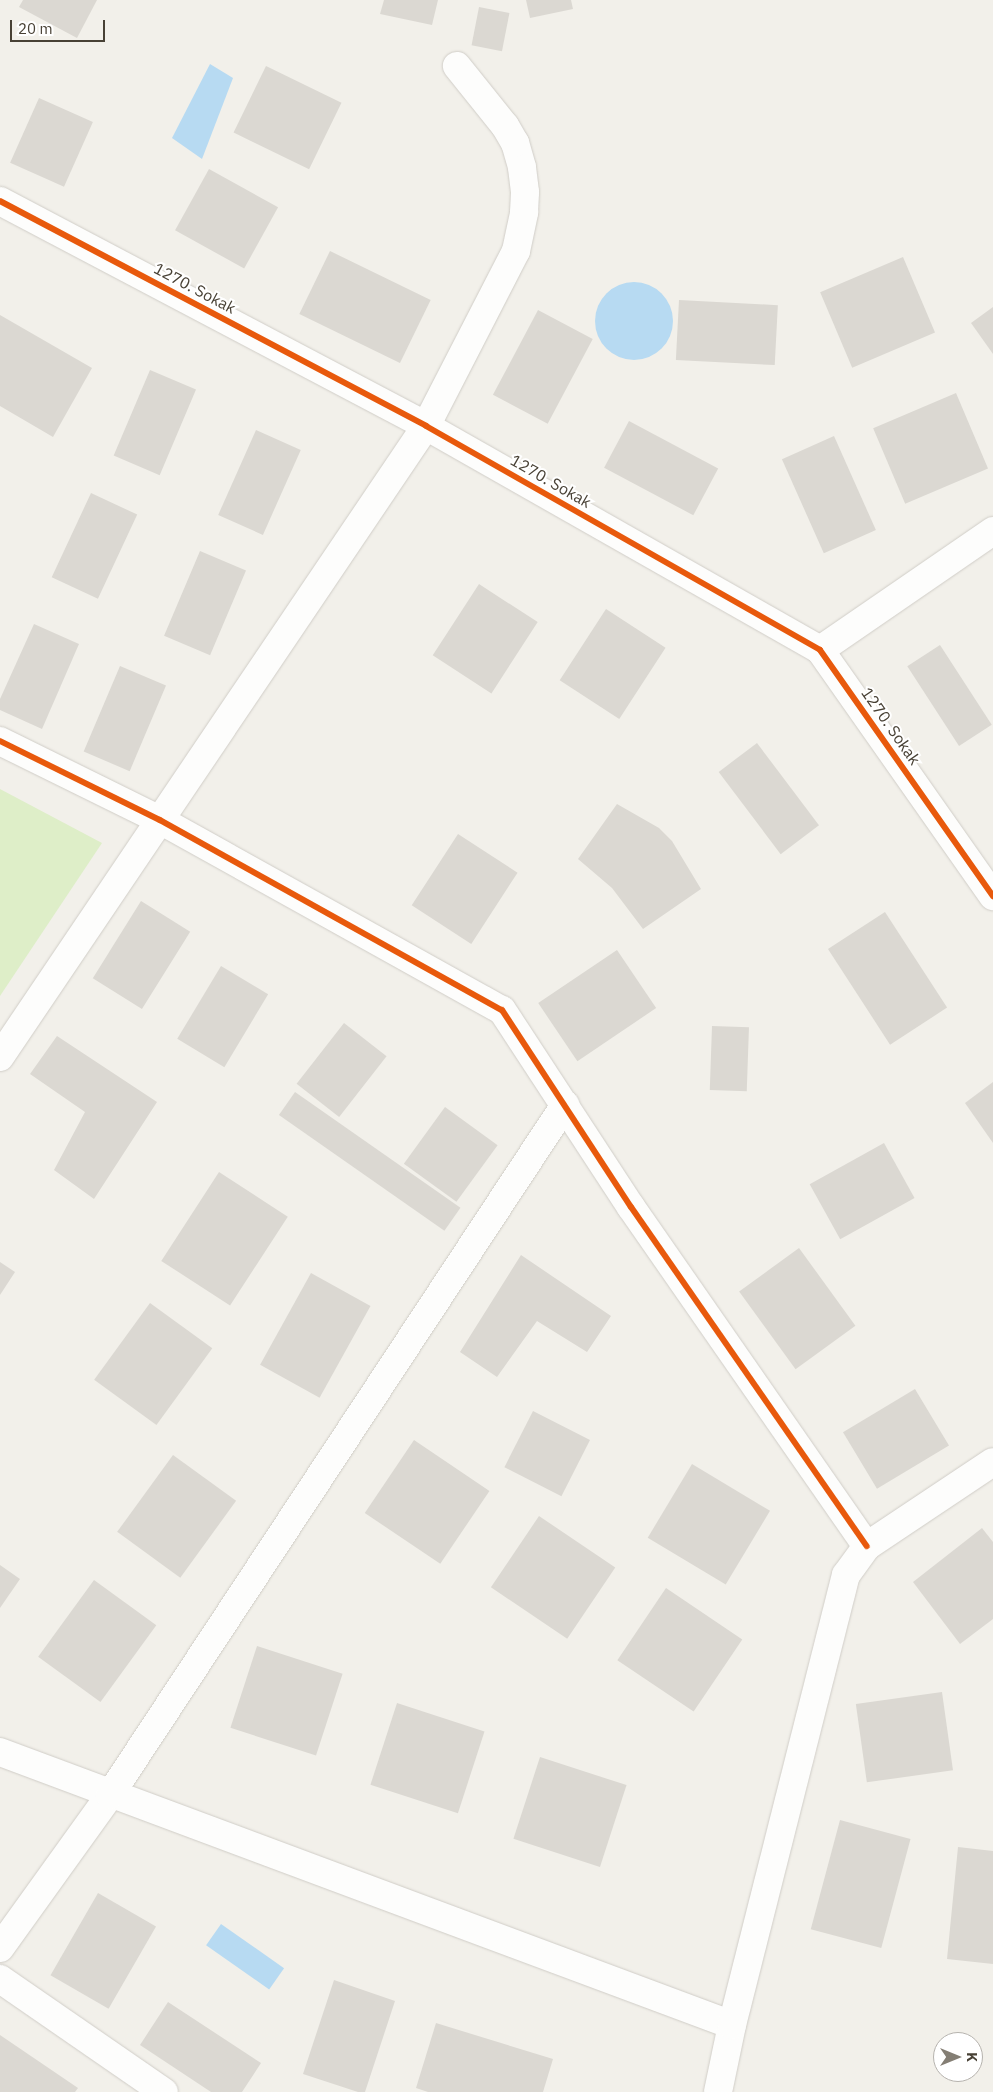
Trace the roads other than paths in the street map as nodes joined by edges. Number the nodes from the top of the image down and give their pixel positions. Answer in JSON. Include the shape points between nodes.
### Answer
{"nodes":[{"id":1,"x":457,"y":66,"type":"dead end"},
{"id":2,"x":0,"y":201,"type":"edge"},
{"id":3,"x":426,"y":426,"type":"junction"},
{"id":4,"x":993,"y":531,"type":"edge"},
{"id":5,"x":820,"y":650,"type":"junction"},
{"id":6,"x":0,"y":742,"type":"edge"},
{"id":7,"x":160,"y":820,"type":"junction"},
{"id":8,"x":993,"y":896,"type":"edge"},
{"id":9,"x":2,"y":1050,"type":"edge"},
{"id":10,"x":565,"y":1105,"type":"junction"},
{"id":11,"x":993,"y":1462,"type":"edge"},
{"id":12,"x":868,"y":1546,"type":"junction"},
{"id":13,"x":0,"y":1752,"type":"edge"},
{"id":14,"x":110,"y":1794,"type":"junction"},
{"id":15,"x":0,"y":1948,"type":"edge"},
{"id":16,"x":0,"y":1979,"type":"edge"},
{"id":17,"x":732,"y":2025,"type":"junction"},
{"id":18,"x":164,"y":2092,"type":"edge"},
{"id":19,"x":718,"y":2092,"type":"edge"}],
"edges":[{"from":1,"to":3,"type":"street","via":[[515,143],[522,168],[524,212],[516,251]]},
{"from":2,"to":3,"type":"street","name":"1270. Sokak"},
{"from":3,"to":5,"type":"street","name":"1270. Sokak"},
{"from":3,"to":7,"type":"street"},
{"from":4,"to":5,"type":"street"},
{"from":5,"to":8,"type":"street","name":"1270. Sokak"},
{"from":6,"to":7,"type":"street"},
{"from":7,"to":9,"type":"street"},
{"from":7,"to":10,"type":"street","via":[[502,1010]]},
{"from":10,"to":12,"type":"street","via":[[631,1206]]},
{"from":10,"to":14,"type":"street"},
{"from":11,"to":12,"type":"street"},
{"from":12,"to":17,"type":"street","via":[[846,1574]]},
{"from":13,"to":14,"type":"street"},
{"from":14,"to":15,"type":"street"},
{"from":14,"to":17,"type":"street"},
{"from":16,"to":18,"type":"street"},
{"from":17,"to":19,"type":"street"}]}
